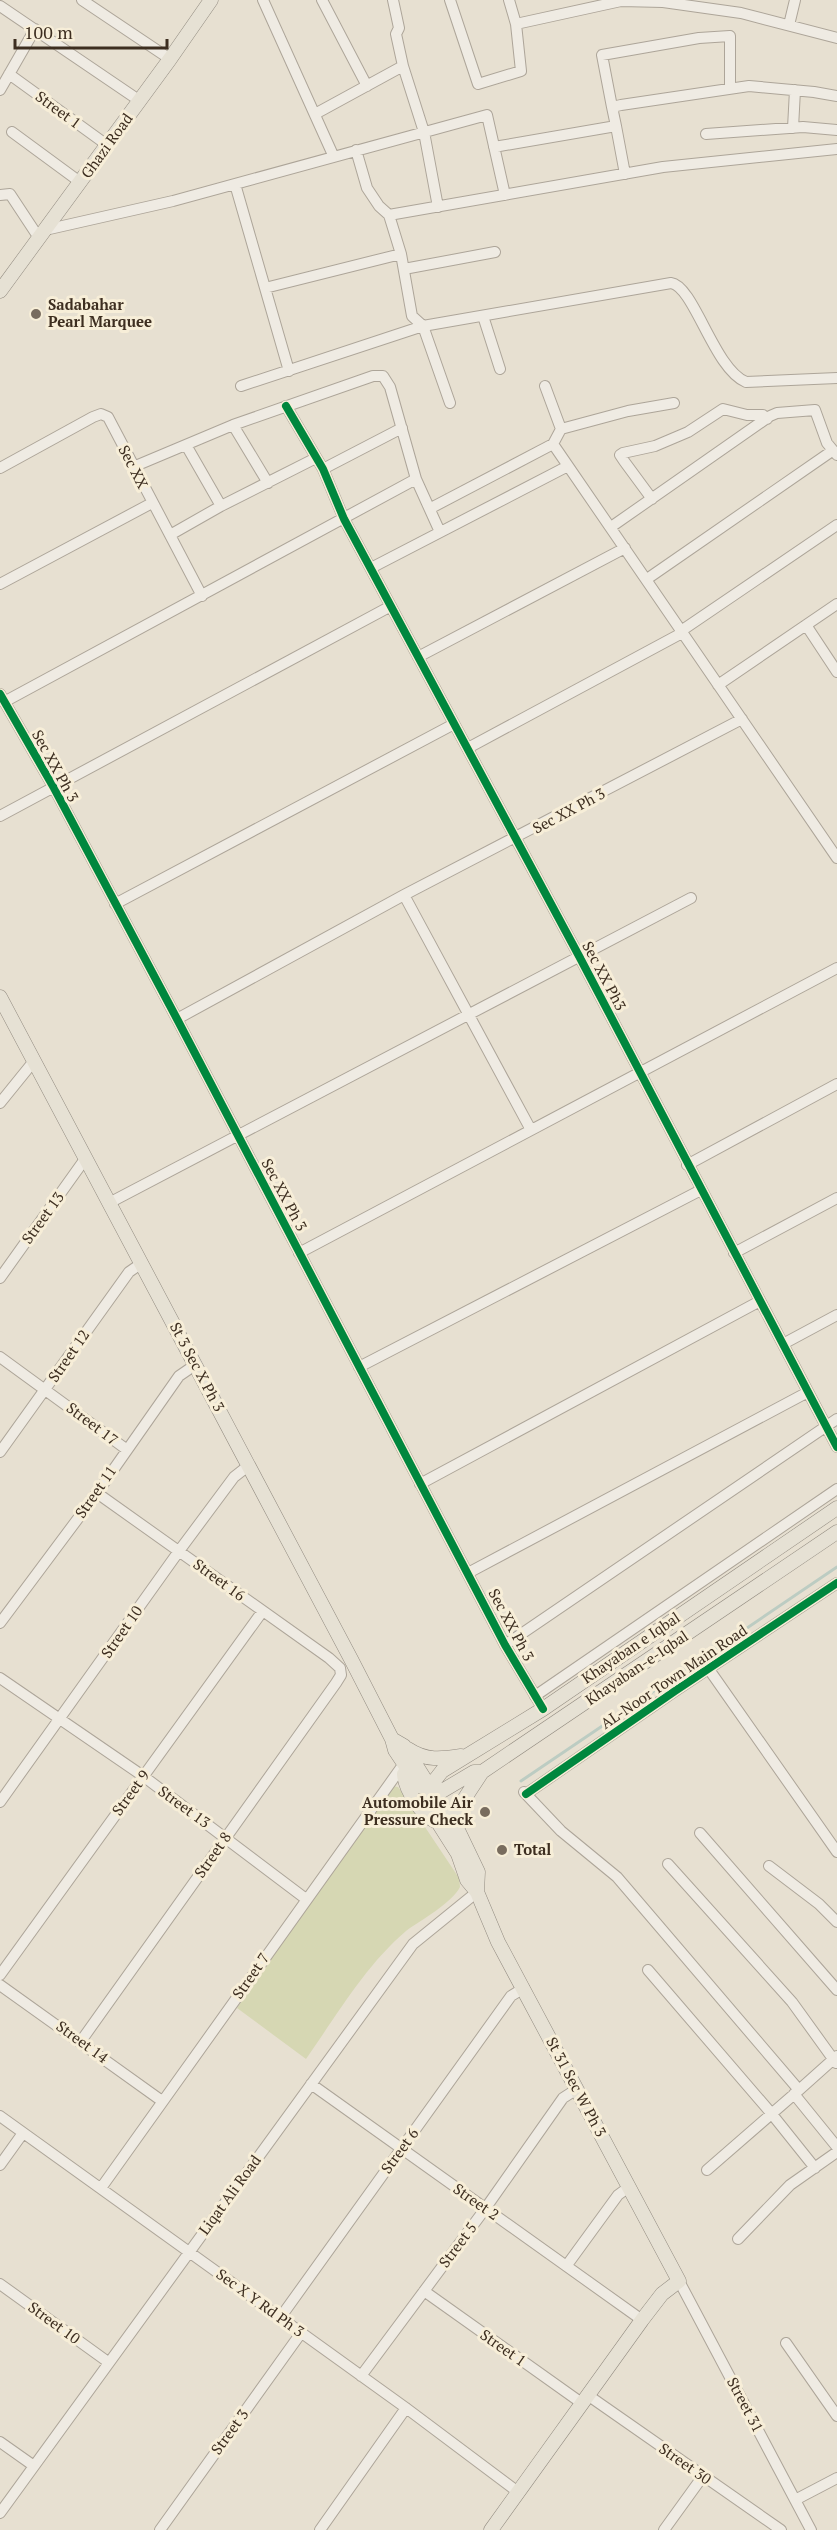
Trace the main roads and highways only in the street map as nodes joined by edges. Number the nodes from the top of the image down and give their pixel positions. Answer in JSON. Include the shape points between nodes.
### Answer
{"nodes":[{"id":1,"x":211,"y":0,"type":"edge"},
{"id":2,"x":0,"y":291,"type":"edge"},
{"id":3,"x":0,"y":997,"type":"edge"},
{"id":4,"x":837,"y":1508,"type":"edge"},
{"id":5,"x":837,"y":1532,"type":"edge"},
{"id":6,"x":398,"y":1742,"type":"junction"},
{"id":7,"x":469,"y":1755,"type":"junction"},
{"id":8,"x":404,"y":1766,"type":"junction"},
{"id":9,"x":482,"y":1772,"type":"junction"},
{"id":10,"x":432,"y":1791,"type":"junction"},
{"id":11,"x":437,"y":1822,"type":"junction"},
{"id":12,"x":455,"y":1824,"type":"junction"},
{"id":13,"x":477,"y":1892,"type":"junction"},
{"id":14,"x":491,"y":2530,"type":"edge"}],
"edges":[{"from":1,"to":2,"type":"main road","name":"Ghazi Road"},
{"from":3,"to":6,"type":"main road","name":"St 3 Sec X Ph 3","via":[[248,1466],[346,1665]]},
{"from":4,"to":7,"type":"main road","name":"Khayaban e Iqbal","via":[[543,1709]]},
{"from":5,"to":9,"type":"main road","name":"Khayaban-e-Iqbal"},
{"from":6,"to":7,"type":"main road","via":[[430,1759]]},
{"from":6,"to":8,"type":"main road","name":"St 3 Sec X Ph 3","via":[[394,1750]]},
{"from":6,"to":10,"type":"main road","name":"St 3 Sec X Ph 3"},
{"from":7,"to":10,"type":"main road","name":"Khayaban e Iqbal","via":[[438,1775]]},
{"from":8,"to":10,"type":"main road","name":"St 3 Sec X Ph 3","via":[[419,1786]]},
{"from":8,"to":11,"type":"main road","via":[[409,1790],[427,1818]]},
{"from":9,"to":10,"type":"main road","name":"Khayaban-e-Iqbal","via":[[474,1772],[446,1790]]},
{"from":9,"to":12,"type":"main road","via":[[465,1794]]},
{"from":10,"to":11,"type":"main road","name":"St 31 Sec W Ph 3","via":[[431,1810]]},
{"from":10,"to":12,"type":"main road","name":"St 31 Sec W Ph 3"},
{"from":11,"to":13,"type":"main road","name":"St 31 Sec W Ph 3"},
{"from":12,"to":13,"type":"main road","name":"St 31 Sec W Ph 3","via":[[478,1872]]},
{"from":13,"to":14,"type":"main road","name":"St 31 Sec W Ph 3","via":[[498,1942],[679,2281],[662,2294],[642,2320]]}]}
